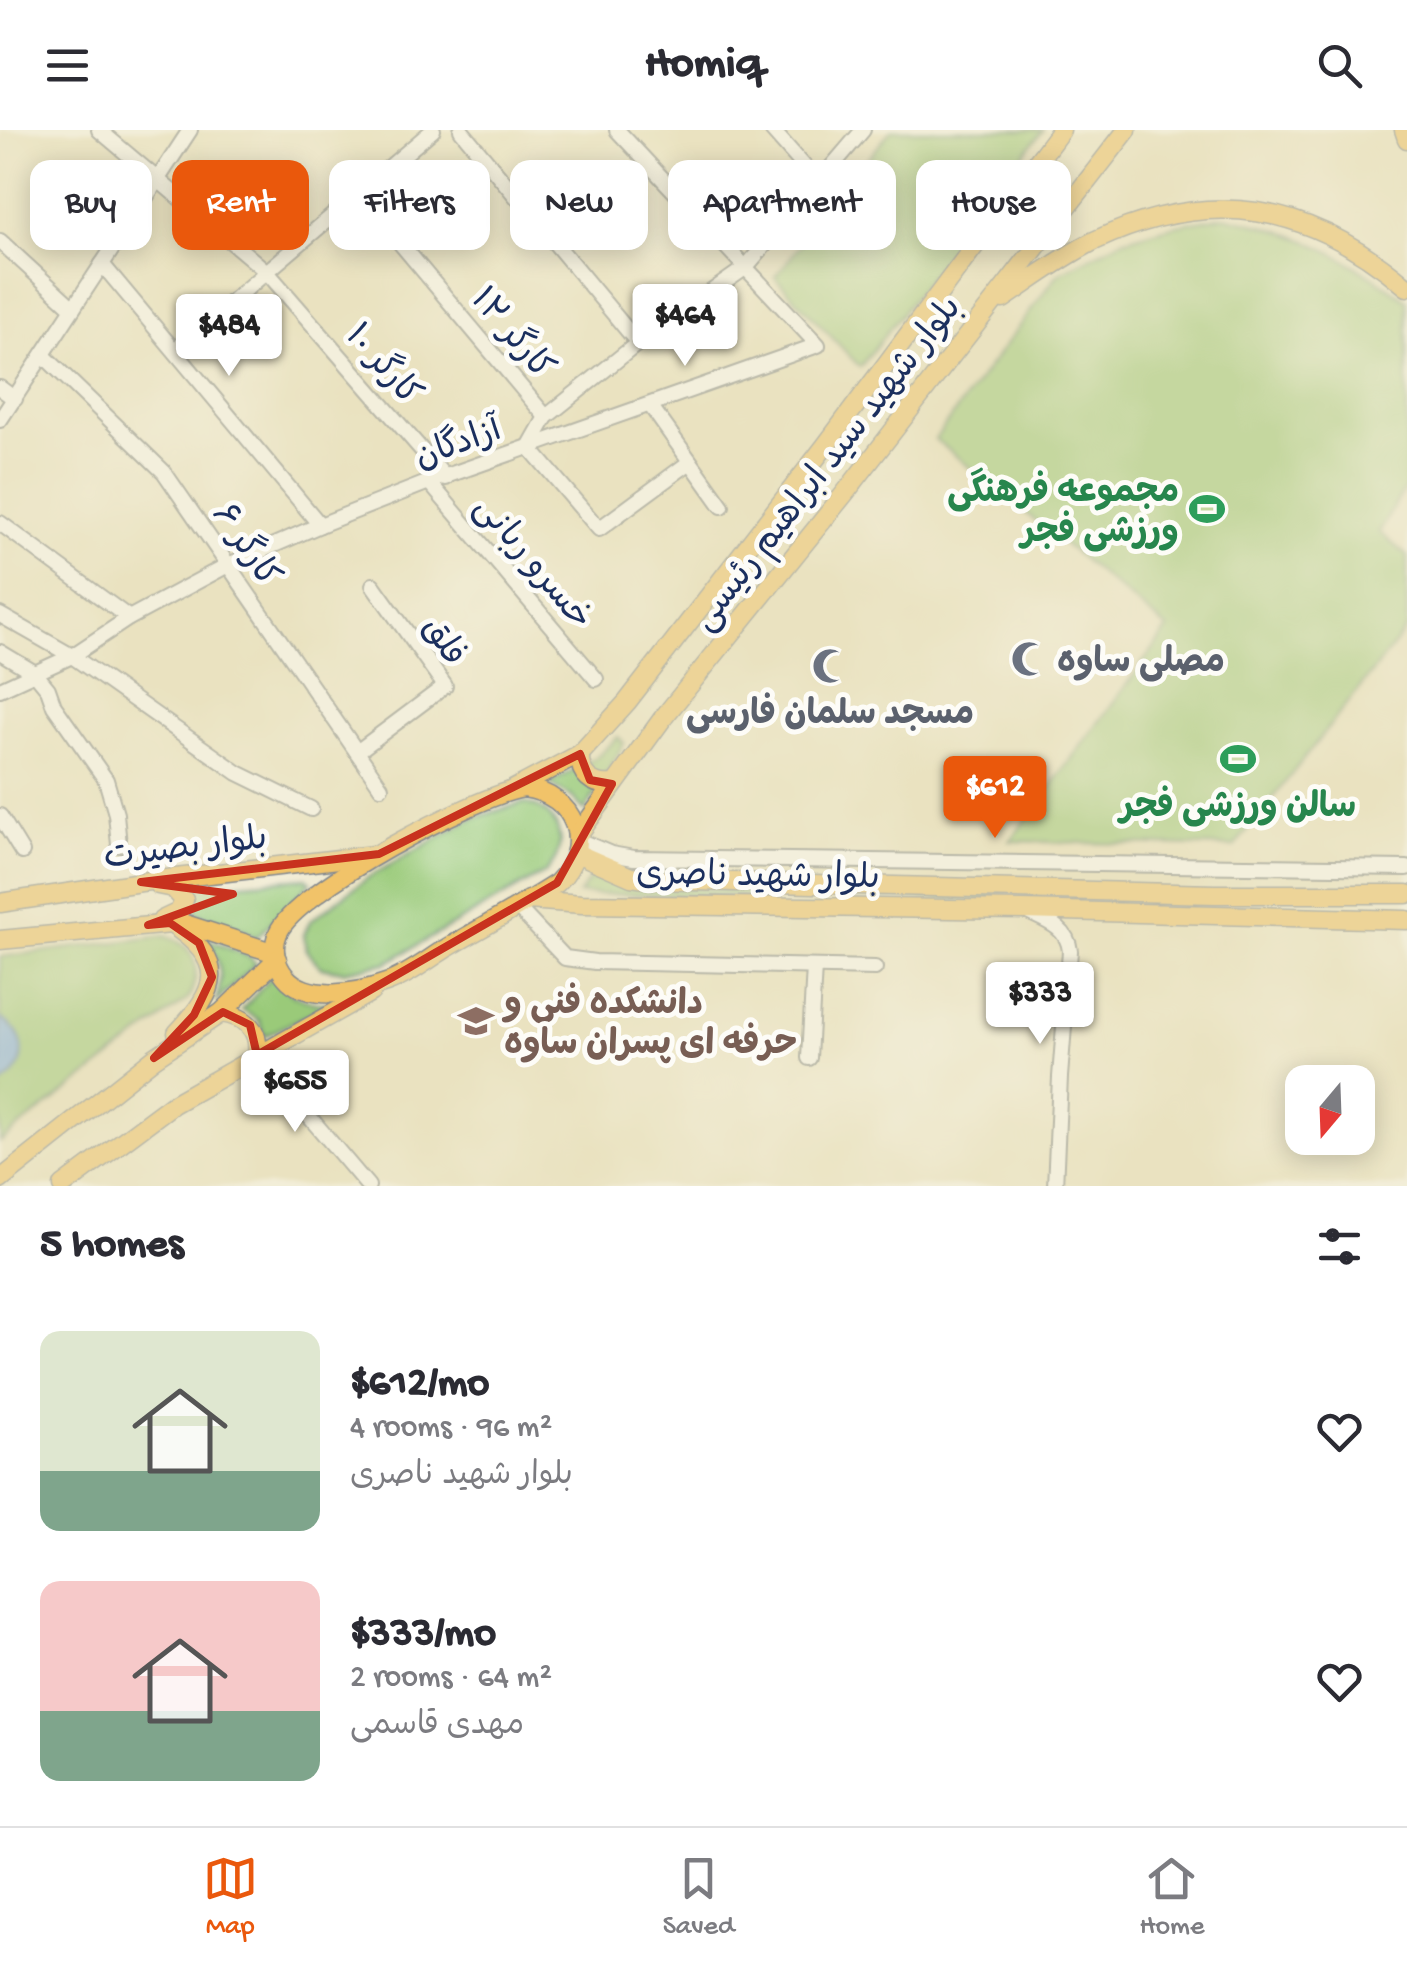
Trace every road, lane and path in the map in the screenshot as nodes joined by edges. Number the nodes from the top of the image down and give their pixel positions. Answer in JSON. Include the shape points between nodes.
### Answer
{"nodes":[{"id":1,"x":99,"y":130,"type":"edge"},
{"id":2,"x":190,"y":130,"type":"edge"},
{"id":3,"x":461,"y":130,"type":"edge"},
{"id":4,"x":617,"y":130,"type":"edge"},
{"id":5,"x":772,"y":130,"type":"edge"},
{"id":6,"x":863,"y":130,"type":"edge"},
{"id":7,"x":1061,"y":130,"type":"edge"},
{"id":8,"x":1127,"y":130,"type":"edge"},
{"id":9,"x":1404,"y":130,"type":"edge"},
{"id":10,"x":425,"y":132,"type":"edge"},
{"id":11,"x":1407,"y":140,"type":"edge"},
{"id":12,"x":395,"y":160,"type":"edge"},
{"id":13,"x":799,"y":160,"type":"edge"},
{"id":14,"x":835,"y":160,"type":"edge"},
{"id":15,"x":158,"y":179,"type":"junction"},
{"id":16,"x":152,"y":188,"type":"edge"},
{"id":17,"x":329,"y":219,"type":"edge"},
{"id":18,"x":0,"y":241,"type":"edge"},
{"id":19,"x":112,"y":250,"type":"edge"},
{"id":20,"x":406,"y":250,"type":"edge"},
{"id":21,"x":760,"y":250,"type":"edge"},
{"id":22,"x":102,"y":264,"type":"junction"},
{"id":23,"x":745,"y":268,"type":"junction"},
{"id":24,"x":267,"y":272,"type":"junction"},
{"id":25,"x":1407,"y":288,"type":"edge"},
{"id":26,"x":72,"y":308,"type":"junction"},
{"id":27,"x":986,"y":310,"type":"junction"},
{"id":28,"x":638,"y":343,"type":"junction"},
{"id":29,"x":176,"y":349,"type":"junction"},
{"id":30,"x":43,"y":355,"type":"junction"},
{"id":31,"x":0,"y":388,"type":"edge"},
{"id":32,"x":14,"y":399,"type":"junction"},
{"id":33,"x":650,"y":405,"type":"junction"},
{"id":34,"x":546,"y":417,"type":"junction"},
{"id":35,"x":0,"y":420,"type":"edge"},
{"id":36,"x":529,"y":447,"type":"junction"},
{"id":37,"x":690,"y":462,"type":"junction"},
{"id":38,"x":446,"y":478,"type":"junction"},
{"id":39,"x":430,"y":482,"type":"junction"},
{"id":40,"x":722,"y":506,"type":"dead end"},
{"id":41,"x":0,"y":523,"type":"edge"},
{"id":42,"x":320,"y":525,"type":"junction"},
{"id":43,"x":226,"y":566,"type":"junction"},
{"id":44,"x":373,"y":585,"type":"dead end"},
{"id":45,"x":0,"y":615,"type":"edge"},
{"id":46,"x":129,"y":618,"type":"junction"},
{"id":47,"x":0,"y":652,"type":"edge"},
{"id":48,"x":72,"y":656,"type":"junction"},
{"id":49,"x":35,"y":673,"type":"junction"},
{"id":50,"x":596,"y":679,"type":"dead end"},
{"id":51,"x":0,"y":689,"type":"edge"},
{"id":52,"x":356,"y":752,"type":"junction"},
{"id":53,"x":580,"y":754,"type":"junction"},
{"id":54,"x":612,"y":784,"type":"junction"},
{"id":55,"x":381,"y":787,"type":"dead end"},
{"id":56,"x":512,"y":790,"type":"junction"},
{"id":57,"x":312,"y":809,"type":"dead end"},
{"id":58,"x":0,"y":816,"type":"edge"},
{"id":59,"x":577,"y":843,"type":"junction"},
{"id":60,"x":119,"y":845,"type":"dead end"},
{"id":61,"x":22,"y":852,"type":"dead end"},
{"id":62,"x":379,"y":854,"type":"junction"},
{"id":63,"x":1407,"y":868,"type":"edge"},
{"id":64,"x":141,"y":882,"type":"junction"},
{"id":65,"x":1407,"y":894,"type":"edge"},
{"id":66,"x":0,"y":903,"type":"edge"},
{"id":67,"x":523,"y":904,"type":"junction"},
{"id":68,"x":1023,"y":910,"type":"junction"},
{"id":69,"x":1407,"y":920,"type":"edge"},
{"id":70,"x":170,"y":923,"type":"junction"},
{"id":71,"x":148,"y":926,"type":"junction"},
{"id":72,"x":0,"y":940,"type":"edge"},
{"id":73,"x":276,"y":956,"type":"junction"},
{"id":74,"x":814,"y":967,"type":"junction"},
{"id":75,"x":874,"y":968,"type":"dead end"},
{"id":76,"x":389,"y":982,"type":"junction"},
{"id":77,"x":221,"y":1012,"type":"junction"},
{"id":78,"x":257,"y":1054,"type":"junction"},
{"id":79,"x":154,"y":1058,"type":"junction"},
{"id":80,"x":809,"y":1058,"type":"dead end"},
{"id":81,"x":0,"y":1180,"type":"edge"},
{"id":82,"x":63,"y":1186,"type":"edge"},
{"id":83,"x":368,"y":1186,"type":"edge"},
{"id":84,"x":1055,"y":1186,"type":"edge"}],
"edges":[{"from":1,"to":15,"type":"street","name":"کارگر ۱۰"},
{"from":2,"to":15,"type":"street"},
{"from":3,"to":28,"type":"street"},
{"from":4,"to":23,"type":"street"},
{"from":5,"to":13,"type":"street"},
{"from":6,"to":14,"type":"street"},
{"from":7,"to":53,"type":"main road","name":"بلوار شهید سید ابراهیم رئیسی","via":[[815,459]]},
{"from":8,"to":27,"type":"main road","name":"بلوار شهید سید ابراهیم رئیسی"},
{"from":9,"to":11,"type":"main road"},
{"from":10,"to":12,"type":"street"},
{"from":15,"to":16,"type":"street"},
{"from":15,"to":24,"type":"street","name":"کارگر ۱۰"},
{"from":17,"to":24,"type":"street"},
{"from":18,"to":26,"type":"street"},
{"from":19,"to":22,"type":"street"},
{"from":20,"to":34,"type":"street","name":"کارگر ۱۲"},
{"from":21,"to":23,"type":"street"},
{"from":22,"to":26,"type":"street"},
{"from":22,"to":29,"type":"street"},
{"from":23,"to":28,"type":"street"},
{"from":23,"to":33,"type":"street","name":"آزادگان","via":[[818,344]]},
{"from":24,"to":29,"type":"street"},
{"from":24,"to":38,"type":"street","name":"کارگر ۱۰"},
{"from":25,"to":27,"type":"main road","via":[[1351,245],[1301,224],[1260,210],[1215,208],[1176,213],[1094,241]]},
{"from":26,"to":30,"type":"street"},
{"from":27,"to":54,"type":"main road","name":"بلوار شهید سید ابراهیم رئیسی"},
{"from":28,"to":34,"type":"street"},
{"from":29,"to":42,"type":"street"},
{"from":30,"to":32,"type":"street"},
{"from":30,"to":43,"type":"street","name":"کارگر ۶","via":[[164,472]]},
{"from":31,"to":32,"type":"street"},
{"from":32,"to":35,"type":"street"},
{"from":33,"to":36,"type":"street","name":"آزادگان"},
{"from":33,"to":37,"type":"street"},
{"from":34,"to":36,"type":"street"},
{"from":36,"to":37,"type":"street","via":[[599,529]]},
{"from":36,"to":38,"type":"street","name":"آزادگان"},
{"from":37,"to":40,"type":"street"},
{"from":38,"to":39,"type":"street","name":"آزادگان"},
{"from":39,"to":42,"type":"street","name":"آزادگان"},
{"from":39,"to":50,"type":"street","name":"خسرو ربانی"},
{"from":41,"to":46,"type":"street"},
{"from":42,"to":43,"type":"street","name":"آزادگان"},
{"from":43,"to":46,"type":"street","name":"آزادگان"},
{"from":43,"to":52,"type":"street","name":"کارگر ۶"},
{"from":44,"to":52,"type":"street","name":"فلق","via":[[445,686]]},
{"from":45,"to":48,"type":"street"},
{"from":46,"to":48,"type":"street","name":"آزادگان"},
{"from":47,"to":49,"type":"street"},
{"from":48,"to":49,"type":"street","name":"آزادگان"},
{"from":48,"to":57,"type":"street","via":[[238,773]]},
{"from":49,"to":51,"type":"street","name":"آزادگان"},
{"from":49,"to":60,"type":"street","via":[[106,780]]},
{"from":52,"to":55,"type":"street","name":"کارگر ۶"},
{"from":53,"to":54,"type":"main road","via":[[590,780]]},
{"from":53,"to":56,"type":"main road","name":"بلوار شهید سید ابراهیم رئیسی"},
{"from":54,"to":59,"type":"main road","name":"بلوار شهید سید ابراهیم رئیسی"},
{"from":56,"to":59,"type":"main road","via":[[536,790],[557,800],[572,819]]},
{"from":56,"to":62,"type":"main road","name":"بلوار شهید سید ابراهیم رئیسی","via":[[464,807]]},
{"from":58,"to":61,"type":"street"},
{"from":59,"to":63,"type":"street","via":[[634,858]]},
{"from":59,"to":65,"type":"main road","name":"بلوار شهید ناصری","via":[[631,877],[653,880]]},
{"from":59,"to":67,"type":"main road","name":"بلوار شهید سید ابراهیم رئیسی","via":[[566,875]]},
{"from":62,"to":64,"type":"main road","name":"بلوار بصیرت"},
{"from":62,"to":73,"type":"main road","name":"بلوار شهید سید ابراهیم رئیسی","via":[[285,921]]},
{"from":64,"to":66,"type":"main road","name":"بلوار بصیرت"},
{"from":64,"to":71,"type":"main road","via":[[173,888],[184,900],[179,912]]},
{"from":67,"to":68,"type":"main road","name":"بلوار شهید ناصری"},
{"from":67,"to":74,"type":"street","via":[[565,958]]},
{"from":67,"to":76,"type":"main road","name":"بلوار شهید سید ابراهیم رئیسی"},
{"from":68,"to":69,"type":"main road","name":"بلوار شهید ناصری"},
{"from":68,"to":84,"type":"street","via":[[1051,923],[1070,943]]},
{"from":70,"to":71,"type":"main road"},
{"from":70,"to":73,"type":"main road"},
{"from":70,"to":79,"type":"main road","via":[[198,943],[212,978],[194,1015]]},
{"from":71,"to":72,"type":"main road"},
{"from":73,"to":76,"type":"main road","via":[[291,982],[310,991]]},
{"from":73,"to":77,"type":"main road","name":"بلوار شهید سید ابراهیم رئیسی"},
{"from":74,"to":75,"type":"street"},
{"from":74,"to":80,"type":"street"},
{"from":76,"to":78,"type":"main road","name":"بلوار شهید سید ابراهیم رئیسی"},
{"from":77,"to":78,"type":"main road","via":[[250,1025]]},
{"from":77,"to":79,"type":"main road","name":"بلوار شهید سید ابراهیم رئیسی"},
{"from":78,"to":82,"type":"main road","name":"بلوار شهید سید ابراهیم رئیسی","via":[[173,1104]]},
{"from":78,"to":83,"type":"street"},
{"from":79,"to":81,"type":"main road"}]}
